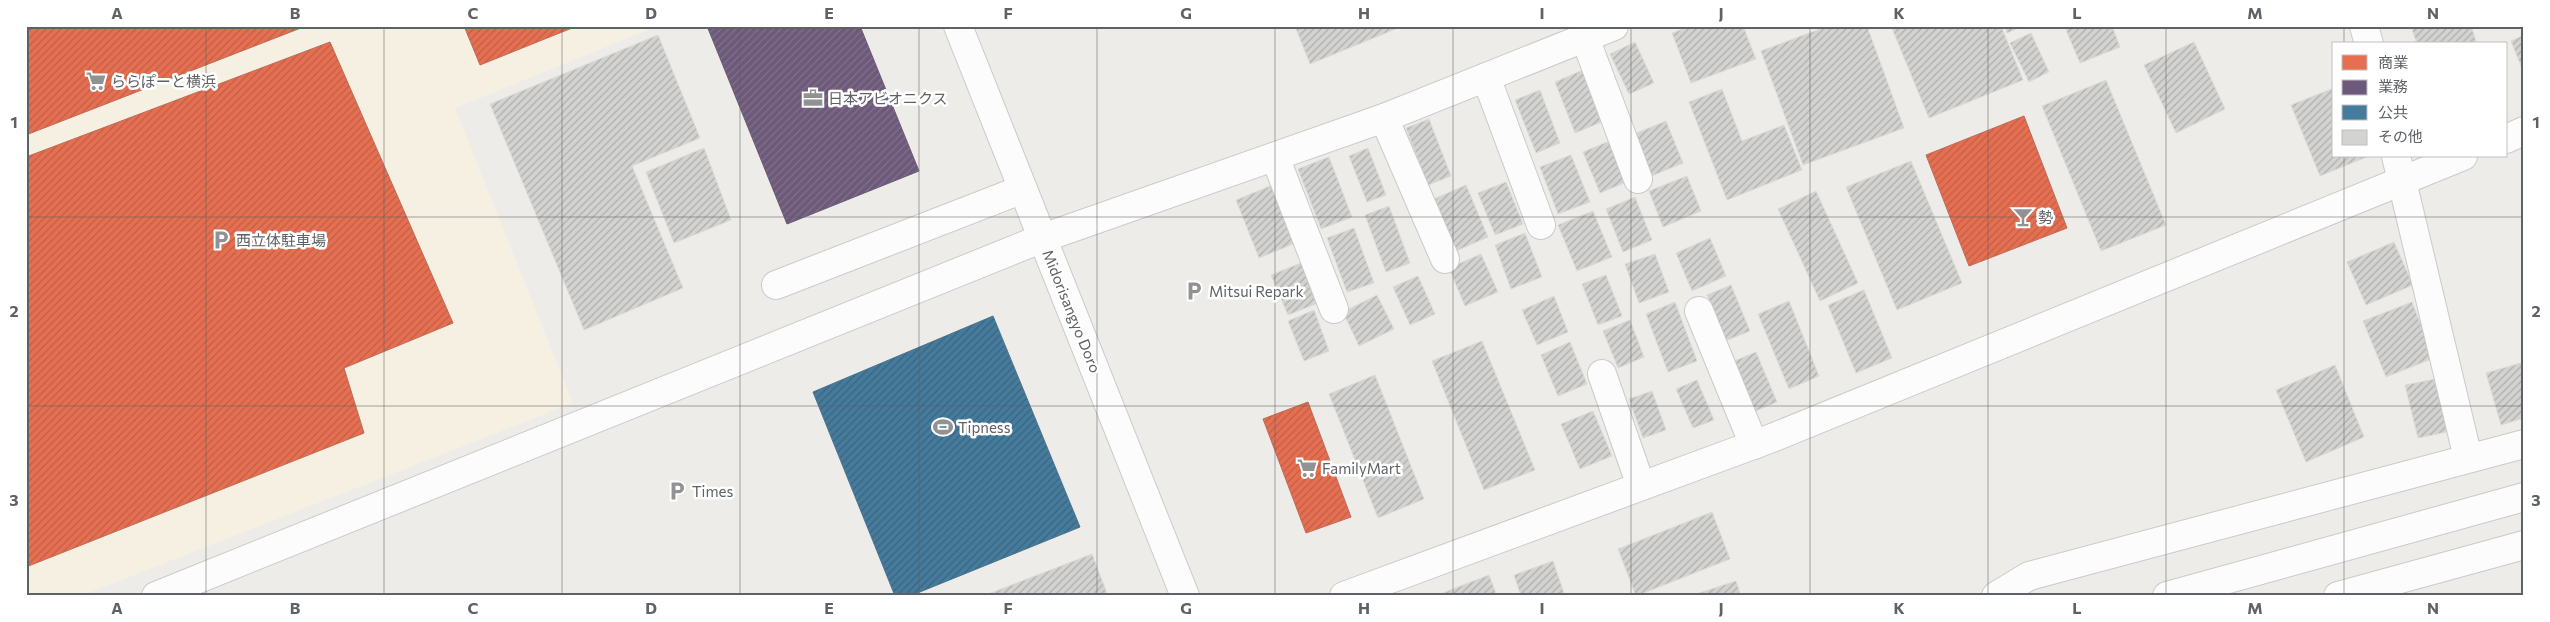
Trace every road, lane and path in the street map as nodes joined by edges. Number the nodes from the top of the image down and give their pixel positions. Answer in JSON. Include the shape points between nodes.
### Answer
{"nodes":[{"id":1,"x":958,"y":26,"type":"edge"},
{"id":2,"x":1614,"y":26,"type":"edge"},
{"id":3,"x":2364,"y":26,"type":"edge"},
{"id":4,"x":1585,"y":38,"type":"junction"},
{"id":5,"x":2368,"y":42,"type":"edge"},
{"id":6,"x":1486,"y":77,"type":"junction"},
{"id":7,"x":1384,"y":118,"type":"junction"},
{"id":8,"x":2524,"y":131,"type":"edge"},
{"id":9,"x":2508,"y":137,"type":"edge"},
{"id":10,"x":1275,"y":156,"type":"junction"},
{"id":11,"x":2453,"y":158,"type":"edge"},
{"id":12,"x":2399,"y":169,"type":"edge"},
{"id":13,"x":1638,"y":179,"type":"dead end"},
{"id":14,"x":1023,"y":189,"type":"junction"},
{"id":15,"x":1541,"y":225,"type":"dead end"},
{"id":16,"x":1043,"y":238,"type":"junction"},
{"id":17,"x":1444,"y":259,"type":"dead end"},
{"id":18,"x":776,"y":285,"type":"dead end"},
{"id":19,"x":1334,"y":309,"type":"dead end"},
{"id":20,"x":1700,"y":312,"type":"dead end"},
{"id":21,"x":1602,"y":374,"type":"dead end"},
{"id":22,"x":2524,"y":444,"type":"edge"},
{"id":23,"x":1754,"y":445,"type":"junction"},
{"id":24,"x":2468,"y":458,"type":"junction"},
{"id":25,"x":1641,"y":486,"type":"junction"},
{"id":26,"x":2512,"y":501,"type":"edge"},
{"id":27,"x":2518,"y":547,"type":"edge"},
{"id":28,"x":156,"y":596,"type":"edge"},
{"id":29,"x":1185,"y":596,"type":"edge"},
{"id":30,"x":1344,"y":596,"type":"edge"},
{"id":31,"x":1996,"y":596,"type":"edge"},
{"id":32,"x":2167,"y":596,"type":"edge"},
{"id":33,"x":2338,"y":596,"type":"edge"}],
"edges":[{"from":1,"to":14,"type":"street","name":"Midorisangyo Doro"},
{"from":2,"to":4,"type":"street"},
{"from":3,"to":5,"type":"street"},
{"from":4,"to":6,"type":"street"},
{"from":4,"to":13,"type":"street"},
{"from":6,"to":7,"type":"street"},
{"from":6,"to":15,"type":"street"},
{"from":7,"to":10,"type":"street"},
{"from":7,"to":17,"type":"street"},
{"from":8,"to":9,"type":"street"},
{"from":10,"to":16,"type":"street"},
{"from":10,"to":19,"type":"street"},
{"from":11,"to":12,"type":"street"},
{"from":12,"to":23,"type":"street"},
{"from":12,"to":24,"type":"street"},
{"from":14,"to":16,"type":"street","name":"Midorisangyo Doro"},
{"from":14,"to":18,"type":"street"},
{"from":16,"to":28,"type":"street"},
{"from":16,"to":29,"type":"street","name":"Midorisangyo Doro"},
{"from":20,"to":23,"type":"street"},
{"from":21,"to":25,"type":"street"},
{"from":22,"to":24,"type":"street"},
{"from":23,"to":25,"type":"street"},
{"from":24,"to":31,"type":"street","via":[[2029,576]]},
{"from":25,"to":30,"type":"street"},
{"from":26,"to":32,"type":"street"},
{"from":27,"to":33,"type":"street"}]}
